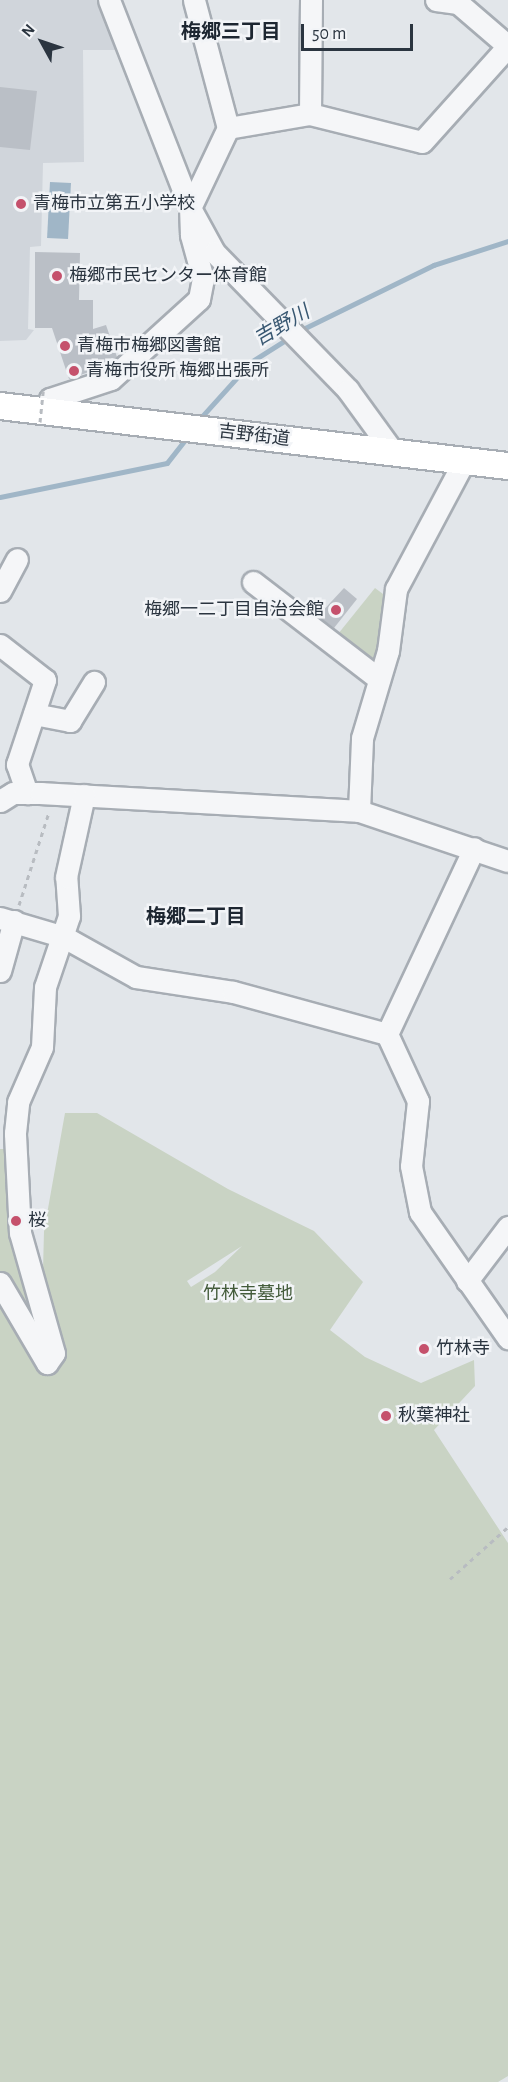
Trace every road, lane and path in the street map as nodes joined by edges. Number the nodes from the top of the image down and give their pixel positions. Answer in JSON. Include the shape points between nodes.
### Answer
{"nodes":[{"id":1,"x":109,"y":0,"type":"edge"},
{"id":2,"x":194,"y":0,"type":"edge"},
{"id":3,"x":310,"y":0,"type":"edge"},
{"id":4,"x":436,"y":0,"type":"edge"},
{"id":5,"x":508,"y":46,"type":"edge"},
{"id":6,"x":310,"y":114,"type":"junction"},
{"id":7,"x":228,"y":129,"type":"junction"},
{"id":8,"x":190,"y":208,"type":"junction"},
{"id":9,"x":0,"y":406,"type":"edge"},
{"id":10,"x":44,"y":408,"type":"junction"},
{"id":11,"x":393,"y":452,"type":"junction"},
{"id":12,"x":464,"y":461,"type":"junction"},
{"id":13,"x":508,"y":466,"type":"edge"},
{"id":14,"x":17,"y":559,"type":"dead end"},
{"id":15,"x":253,"y":582,"type":"dead end"},
{"id":16,"x":0,"y":591,"type":"edge"},
{"id":17,"x":0,"y":645,"type":"edge"},
{"id":18,"x":380,"y":679,"type":"junction"},
{"id":19,"x":94,"y":682,"type":"dead end"},
{"id":20,"x":34,"y":714,"type":"junction"},
{"id":21,"x":0,"y":758,"type":"edge"},
{"id":22,"x":20,"y":770,"type":"junction"},
{"id":23,"x":27,"y":793,"type":"junction"},
{"id":24,"x":54,"y":794,"type":"junction"},
{"id":25,"x":84,"y":795,"type":"junction"},
{"id":26,"x":0,"y":801,"type":"edge"},
{"id":27,"x":359,"y":811,"type":"junction"},
{"id":28,"x":474,"y":848,"type":"junction"},
{"id":29,"x":508,"y":861,"type":"edge"},
{"id":30,"x":7,"y":920,"type":"edge"},
{"id":31,"x":64,"y":937,"type":"junction"},
{"id":32,"x":0,"y":971,"type":"edge"},
{"id":33,"x":387,"y":1034,"type":"junction"},
{"id":34,"x":508,"y":1227,"type":"edge"},
{"id":35,"x":467,"y":1281,"type":"junction"},
{"id":36,"x":0,"y":1283,"type":"edge"},
{"id":37,"x":508,"y":1338,"type":"edge"},
{"id":38,"x":508,"y":1527,"type":"edge"},
{"id":39,"x":450,"y":1580,"type":"dead end"}],
"edges":[{"from":1,"to":8,"type":"street"},
{"from":2,"to":7,"type":"street"},
{"from":3,"to":6,"type":"street"},
{"from":4,"to":5,"type":"street","via":[[458,3]]},
{"from":5,"to":6,"type":"street","via":[[422,142]]},
{"from":6,"to":7,"type":"street"},
{"from":7,"to":8,"type":"street"},
{"from":8,"to":10,"type":"street","via":[[191,235],[203,279],[199,299],[111,379],[50,399]]},
{"from":8,"to":11,"type":"street","via":[[214,252],[348,390]]},
{"from":9,"to":10,"type":"main road","name":"吉野街道"},
{"from":10,"to":11,"type":"main road","name":"吉野街道"},
{"from":11,"to":12,"type":"main road","name":"吉野街道"},
{"from":12,"to":13,"type":"main road","name":"吉野街道"},
{"from":12,"to":18,"type":"street","via":[[405,565]]},
{"from":14,"to":16,"type":"street"},
{"from":15,"to":18,"type":"street"},
{"from":17,"to":20,"type":"street","via":[[45,680]]},
{"from":18,"to":27,"type":"street","via":[[362,738]]},
{"from":19,"to":20,"type":"street","via":[[70,721]]},
{"from":20,"to":22,"type":"street","via":[[22,741]]},
{"from":21,"to":22,"type":"street"},
{"from":22,"to":23,"type":"street"},
{"from":23,"to":24,"type":"street"},
{"from":23,"to":26,"type":"street"},
{"from":24,"to":25,"type":"street"},
{"from":24,"to":30,"type":"path"},
{"from":25,"to":27,"type":"street"},
{"from":25,"to":31,"type":"street","via":[[66,877],[69,916]]},
{"from":27,"to":28,"type":"street"},
{"from":28,"to":29,"type":"street"},
{"from":28,"to":33,"type":"street"},
{"from":30,"to":31,"type":"street"},
{"from":30,"to":32,"type":"street"},
{"from":31,"to":33,"type":"street","via":[[136,977],[232,992]]},
{"from":31,"to":36,"type":"street","via":[[45,987],[42,1047],[18,1102],[20,1233],[54,1353],[47,1363]]},
{"from":33,"to":35,"type":"street","via":[[418,1101],[411,1188],[420,1212]]},
{"from":34,"to":35,"type":"street"},
{"from":35,"to":37,"type":"street"},
{"from":38,"to":39,"type":"path"}]}
